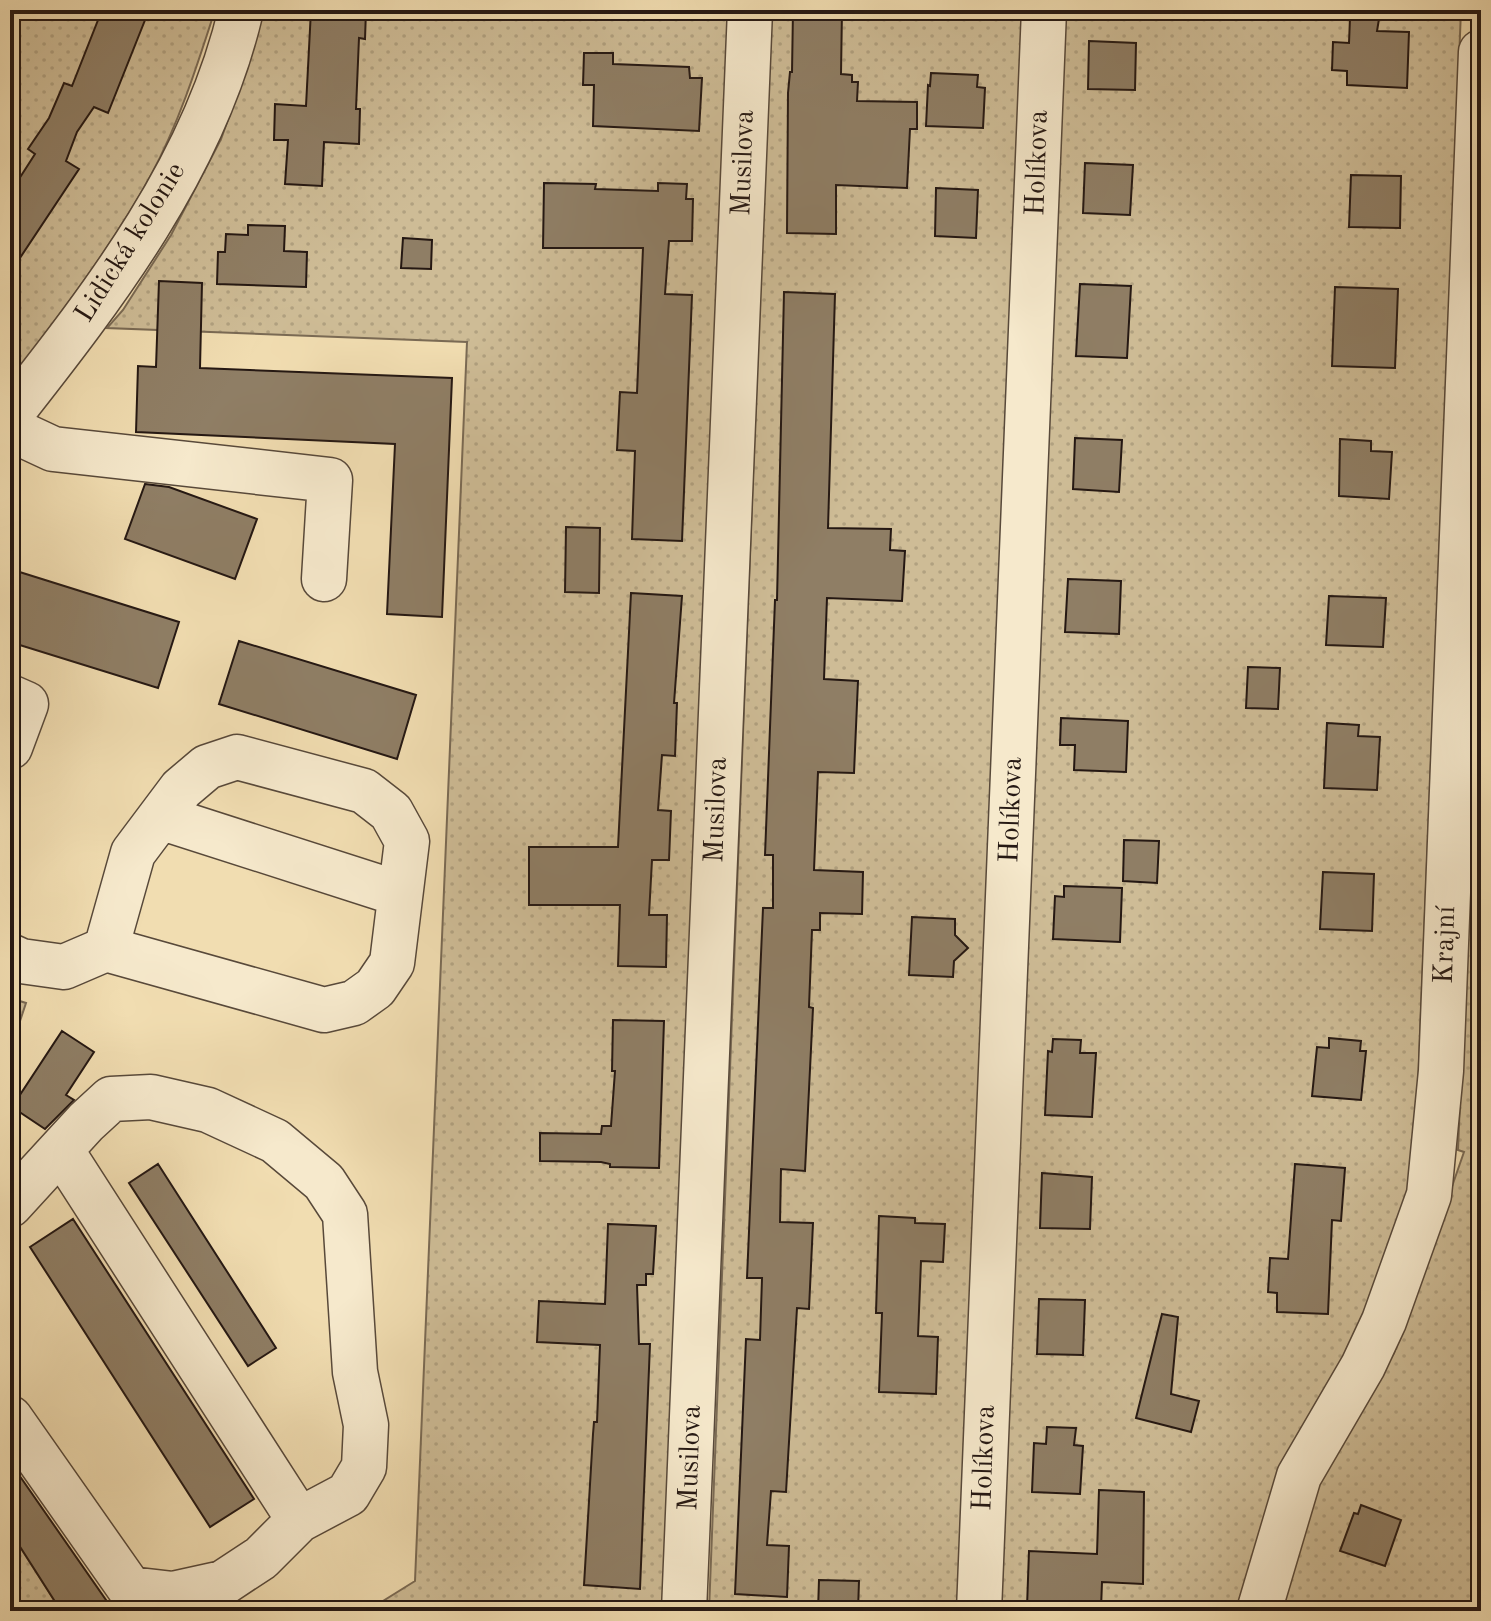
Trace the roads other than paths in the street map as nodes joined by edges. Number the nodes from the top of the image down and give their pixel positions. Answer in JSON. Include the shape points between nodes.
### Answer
{"nodes":[{"id":1,"x":241,"y":10,"type":"edge"},
{"id":2,"x":750,"y":10,"type":"edge"},
{"id":3,"x":1044,"y":10,"type":"edge"},
{"id":4,"x":1481,"y":52,"type":"edge"},
{"id":5,"x":10,"y":415,"type":"edge"},
{"id":6,"x":10,"y":429,"type":"edge"},
{"id":7,"x":324,"y":579,"type":"dead end"},
{"id":8,"x":10,"y":697,"type":"edge"},
{"id":9,"x":10,"y":747,"type":"edge"},
{"id":10,"x":160,"y":817,"type":"junction"},
{"id":11,"x":400,"y":894,"type":"junction"},
{"id":12,"x":106,"y":949,"type":"junction"},
{"id":13,"x":10,"y":956,"type":"edge"},
{"id":14,"x":61,"y":1150,"type":"junction"},
{"id":15,"x":10,"y":1205,"type":"edge"},
{"id":16,"x":10,"y":1418,"type":"edge"},
{"id":17,"x":299,"y":1520,"type":"junction"},
{"id":18,"x":684,"y":1611,"type":"edge"},
{"id":19,"x":979,"y":1611,"type":"edge"},
{"id":20,"x":1259,"y":1611,"type":"edge"}],
"edges":[{"from":1,"to":5,"type":"street","name":"Lidická kolonie","via":[[217,87],[177,178],[122,268]]},
{"from":2,"to":18,"type":"street","name":"Musilova"},
{"from":3,"to":19,"type":"street","name":"Holíkova"},
{"from":4,"to":20,"type":"street","name":"Krajní","via":[[1441,1071],[1429,1195],[1384,1321],[1299,1476]]},
{"from":6,"to":7,"type":"street","via":[[53,449],[330,480]]},
{"from":8,"to":9,"type":"street","via":[[26,704]]},
{"from":10,"to":11,"type":"street"},
{"from":10,"to":11,"type":"street","via":[[207,767],[237,757],[364,791],[391,812],[407,841]]},
{"from":10,"to":12,"type":"street","via":[[133,853]]},
{"from":11,"to":12,"type":"street","via":[[392,963],[375,988],[354,1003],[324,1010]]},
{"from":12,"to":13,"type":"street","via":[[64,967]]},
{"from":14,"to":15,"type":"street"},
{"from":14,"to":17,"type":"street"},
{"from":14,"to":17,"type":"street","via":[[111,1099],[151,1097],[208,1110],[275,1141],[324,1182],[345,1214],[355,1372],[366,1425],[364,1467],[348,1494]]},
{"from":16,"to":17,"type":"street","via":[[130,1589],[173,1594],[223,1583],[261,1558]]}]}
